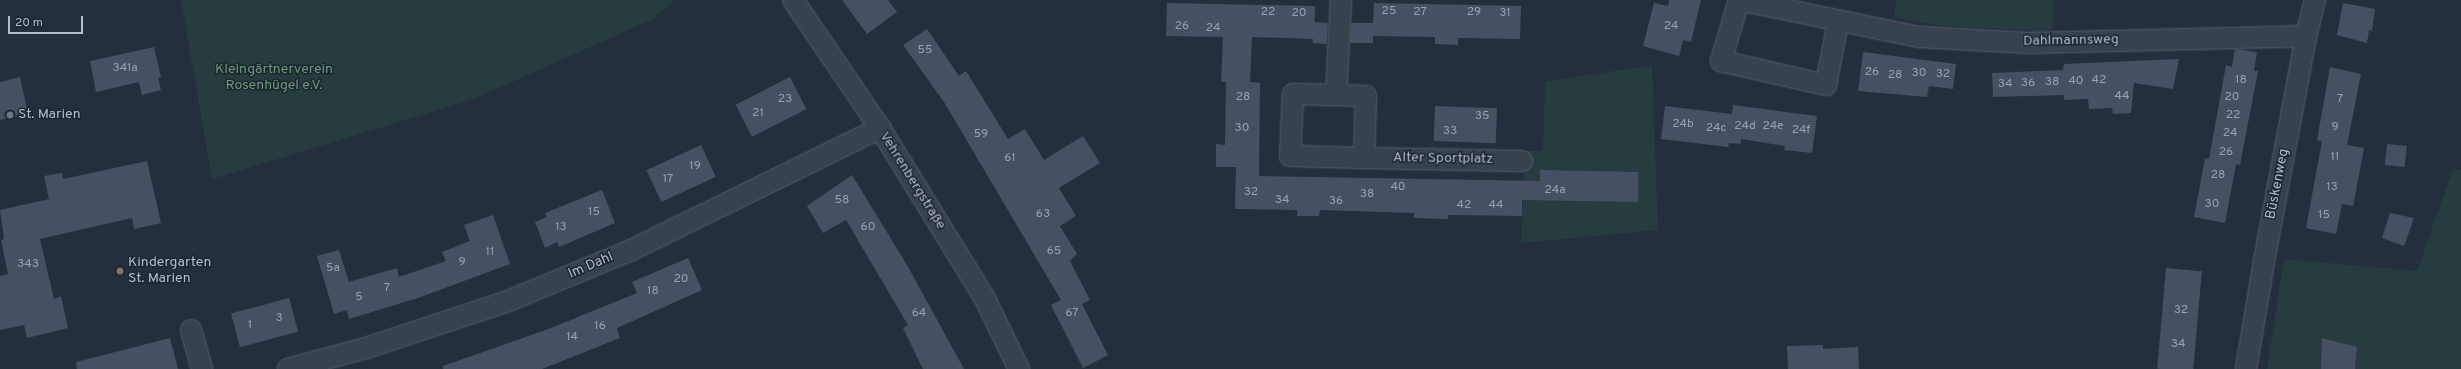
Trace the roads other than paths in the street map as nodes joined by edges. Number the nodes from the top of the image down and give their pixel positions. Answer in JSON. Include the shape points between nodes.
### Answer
{"nodes":[{"id":1,"x":793,"y":0,"type":"edge"},
{"id":2,"x":1340,"y":0,"type":"edge"},
{"id":3,"x":1739,"y":0,"type":"edge"},
{"id":4,"x":2315,"y":0,"type":"edge"},
{"id":5,"x":1838,"y":22,"type":"junction"},
{"id":6,"x":2306,"y":36,"type":"junction"},
{"id":7,"x":1336,"y":95,"type":"junction"},
{"id":8,"x":880,"y":128,"type":"junction"},
{"id":9,"x":1364,"y":158,"type":"junction"},
{"id":10,"x":1522,"y":161,"type":"dead end"},
{"id":11,"x":191,"y":330,"type":"dead end"},
{"id":12,"x":202,"y":369,"type":"edge"},
{"id":13,"x":288,"y":369,"type":"edge"},
{"id":14,"x":1019,"y":369,"type":"edge"},
{"id":15,"x":2246,"y":369,"type":"edge"}],
"edges":[{"from":1,"to":8,"type":"street","name":"Vehrenbergstraße"},
{"from":2,"to":7,"type":"street"},
{"from":3,"to":5,"type":"street","name":"Dahlmannsweg"},
{"from":3,"to":5,"type":"street","name":"Dahlmannsweg","via":[[1720,61],[1826,85]]},
{"from":4,"to":6,"type":"street","name":"Büskenweg"},
{"from":5,"to":6,"type":"street","name":"Dahlmannsweg","via":[[1920,37],[2028,43]]},
{"from":6,"to":15,"type":"street","name":"Büskenweg"},
{"from":7,"to":9,"type":"street","name":"Alter Sportplatz","via":[[1366,96]]},
{"from":7,"to":9,"type":"street","name":"Alter Sportplatz","via":[[1293,94],[1290,156]]},
{"from":8,"to":13,"type":"street","name":"Im Dahl","via":[[629,250],[506,302],[366,348]]},
{"from":8,"to":14,"type":"street","name":"Vehrenbergstraße","via":[[985,299]]},
{"from":9,"to":10,"type":"street","name":"Alter Sportplatz"},
{"from":11,"to":12,"type":"street"}]}
